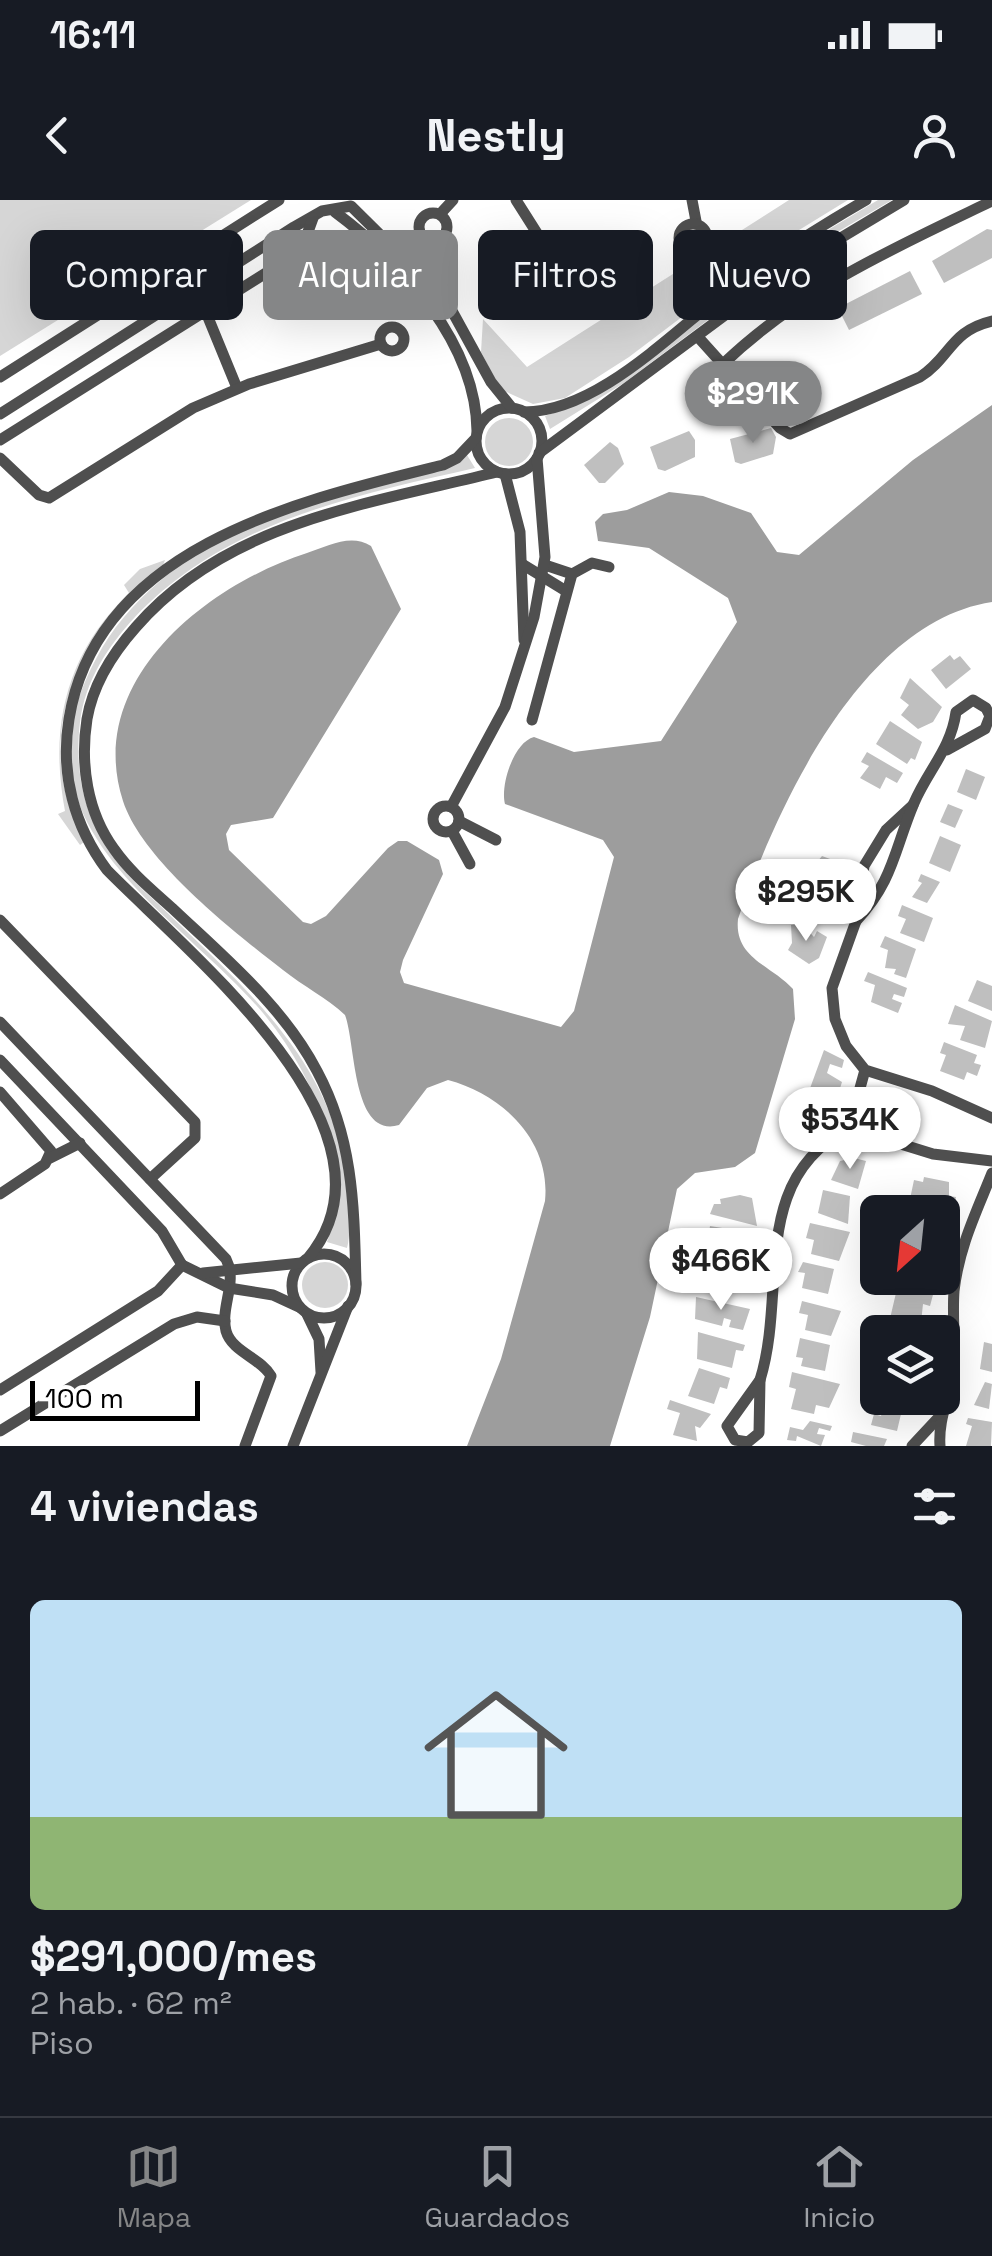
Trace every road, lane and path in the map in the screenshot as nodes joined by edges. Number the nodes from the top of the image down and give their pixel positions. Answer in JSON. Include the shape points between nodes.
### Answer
{"nodes":[{"id":1,"x":279,"y":200,"type":"edge"},
{"id":2,"x":453,"y":200,"type":"edge"},
{"id":3,"x":516,"y":200,"type":"edge"},
{"id":4,"x":692,"y":200,"type":"edge"},
{"id":5,"x":866,"y":200,"type":"edge"},
{"id":6,"x":904,"y":200,"type":"edge"},
{"id":7,"x":992,"y":201,"type":"edge"},
{"id":8,"x":350,"y":203,"type":"edge"},
{"id":9,"x":335,"y":212,"type":"junction"},
{"id":10,"x":440,"y":213,"type":"dead end"},
{"id":11,"x":313,"y":218,"type":"junction"},
{"id":12,"x":696,"y":221,"type":"dead end"},
{"id":13,"x":353,"y":230,"type":"edge"},
{"id":14,"x":377,"y":230,"type":"edge"},
{"id":15,"x":535,"y":230,"type":"edge"},
{"id":16,"x":243,"y":261,"type":"edge"},
{"id":17,"x":243,"y":287,"type":"edge"},
{"id":18,"x":147,"y":320,"type":"edge"},
{"id":19,"x":190,"y":320,"type":"edge"},
{"id":20,"x":211,"y":320,"type":"edge"},
{"id":21,"x":438,"y":320,"type":"edge"},
{"id":22,"x":457,"y":320,"type":"edge"},
{"id":23,"x":992,"y":322,"type":"edge"},
{"id":24,"x":698,"y":337,"type":"junction"},
{"id":25,"x":380,"y":344,"type":"dead end"},
{"id":26,"x":723,"y":364,"type":"junction"},
{"id":27,"x":0,"y":377,"type":"edge"},
{"id":28,"x":237,"y":388,"type":"junction"},
{"id":29,"x":518,"y":410,"type":"junction"},
{"id":30,"x":0,"y":414,"type":"edge"},
{"id":31,"x":476,"y":434,"type":"junction"},
{"id":32,"x":0,"y":440,"type":"edge"},
{"id":33,"x":538,"y":456,"type":"junction"},
{"id":34,"x":0,"y":458,"type":"edge"},
{"id":35,"x":501,"y":473,"type":"junction"},
{"id":36,"x":522,"y":564,"type":"junction"},
{"id":37,"x":609,"y":567,"type":"dead end"},
{"id":38,"x":544,"y":569,"type":"junction"},
{"id":39,"x":572,"y":574,"type":"junction"},
{"id":40,"x":566,"y":590,"type":"junction"},
{"id":41,"x":562,"y":612,"type":"junction"},
{"id":42,"x":572,"y":623,"type":"dead end"},
{"id":43,"x":522,"y":659,"type":"junction"},
{"id":44,"x":532,"y":720,"type":"dead end"},
{"id":45,"x":946,"y":750,"type":"junction"},
{"id":46,"x":913,"y":804,"type":"junction"},
{"id":47,"x":450,"y":807,"type":"junction"},
{"id":48,"x":456,"y":826,"type":"junction"},
{"id":49,"x":496,"y":840,"type":"dead end"},
{"id":50,"x":470,"y":864,"type":"dead end"},
{"id":51,"x":0,"y":920,"type":"edge"},
{"id":52,"x":856,"y":921,"type":"junction"},
{"id":53,"x":0,"y":1022,"type":"edge"},
{"id":54,"x":0,"y":1060,"type":"edge"},
{"id":55,"x":865,"y":1070,"type":"junction"},
{"id":56,"x":0,"y":1092,"type":"edge"},
{"id":57,"x":992,"y":1118,"type":"edge"},
{"id":58,"x":849,"y":1128,"type":"junction"},
{"id":59,"x":80,"y":1143,"type":"junction"},
{"id":60,"x":50,"y":1158,"type":"junction"},
{"id":61,"x":992,"y":1160,"type":"edge"},
{"id":62,"x":992,"y":1173,"type":"edge"},
{"id":63,"x":150,"y":1179,"type":"junction"},
{"id":64,"x":0,"y":1194,"type":"edge"},
{"id":65,"x":305,"y":1260,"type":"junction"},
{"id":66,"x":182,"y":1265,"type":"junction"},
{"id":67,"x":231,"y":1268,"type":"junction"},
{"id":68,"x":202,"y":1272,"type":"junction"},
{"id":69,"x":356,"y":1284,"type":"junction"},
{"id":70,"x":229,"y":1288,"type":"junction"},
{"id":71,"x":348,"y":1306,"type":"junction"},
{"id":72,"x":304,"y":1310,"type":"junction"},
{"id":73,"x":225,"y":1321,"type":"junction"},
{"id":74,"x":760,"y":1380,"type":"junction"},
{"id":75,"x":0,"y":1390,"type":"edge"},
{"id":76,"x":318,"y":1391,"type":"junction"},
{"id":77,"x":940,"y":1416,"type":"junction"},
{"id":78,"x":0,"y":1431,"type":"edge"},
{"id":79,"x":245,"y":1446,"type":"edge"},
{"id":80,"x":293,"y":1446,"type":"edge"},
{"id":81,"x":912,"y":1446,"type":"edge"},
{"id":82,"x":940,"y":1446,"type":"edge"}],
"edges":[{"from":1,"to":27,"type":"street"},
{"from":2,"to":10,"type":"street"},
{"from":3,"to":15,"type":"street"},
{"from":4,"to":12,"type":"street"},
{"from":5,"to":29,"type":"street","via":[[763,265],[597,390],[557,410]]},
{"from":6,"to":24,"type":"street","via":[[815,251]]},
{"from":7,"to":26,"type":"street","via":[[850,270]]},
{"from":8,"to":9,"type":"street"},
{"from":8,"to":14,"type":"street"},
{"from":9,"to":11,"type":"street"},
{"from":9,"to":13,"type":"street"},
{"from":11,"to":16,"type":"street"},
{"from":11,"to":17,"type":"street","via":[[301,252]]},
{"from":18,"to":30,"type":"street"},
{"from":19,"to":32,"type":"street"},
{"from":20,"to":28,"type":"street"},
{"from":21,"to":31,"type":"street","via":[[457,352]]},
{"from":22,"to":29,"type":"street","via":[[491,382]]},
{"from":23,"to":26,"type":"street","via":[[961,333],[920,378],[795,433],[780,428]]},
{"from":24,"to":26,"type":"street"},
{"from":24,"to":33,"type":"street"},
{"from":25,"to":28,"type":"street"},
{"from":28,"to":34,"type":"street","via":[[172,419],[49,498]]},
{"from":29,"to":31,"type":"street","via":[[487,416]]},
{"from":29,"to":33,"type":"street","via":[[541,434]]},
{"from":31,"to":35,"type":"street","via":[[480,458]]},
{"from":31,"to":65,"type":"street","via":[[450,462],[265,515],[181,559],[107,630],[73,699],[67,768],[79,825],[92,848],[263,1025],[318,1117],[336,1197],[327,1234]]},
{"from":33,"to":35,"type":"street","via":[[523,470]]},
{"from":33,"to":38,"type":"street"},
{"from":35,"to":36,"type":"street","via":[[518,522]]},
{"from":35,"to":69,"type":"street","via":[[276,530],[229,550],[148,613],[111,660],[90,704],[87,785],[106,837],[284,1020],[329,1095],[352,1166]]},
{"from":36,"to":38,"type":"street"},
{"from":36,"to":43,"type":"street"},
{"from":37,"to":39,"type":"street","via":[[591,563]]},
{"from":38,"to":39,"type":"street"},
{"from":38,"to":40,"type":"street"},
{"from":38,"to":43,"type":"street"},
{"from":39,"to":40,"type":"street"},
{"from":40,"to":41,"type":"street"},
{"from":41,"to":42,"type":"street"},
{"from":41,"to":44,"type":"street"},
{"from":43,"to":47,"type":"street","via":[[500,719]]},
{"from":45,"to":45,"type":"street","via":[[985,729],[986,708],[973,700],[960,706]]},
{"from":45,"to":46,"type":"street"},
{"from":46,"to":52,"type":"street","via":[[899,855]]},
{"from":46,"to":52,"type":"street","via":[[886,830],[864,866]]},
{"from":47,"to":48,"type":"street"},
{"from":47,"to":48,"type":"street","via":[[438,809],[432,820],[440,831]]},
{"from":48,"to":49,"type":"street"},
{"from":48,"to":50,"type":"street"},
{"from":51,"to":63,"type":"street","via":[[194,1122],[194,1138]]},
{"from":52,"to":55,"type":"street","via":[[832,988],[840,1032]]},
{"from":53,"to":63,"type":"street"},
{"from":54,"to":59,"type":"street"},
{"from":55,"to":57,"type":"street"},
{"from":55,"to":58,"type":"street"},
{"from":56,"to":60,"type":"street","via":[[46,1142]]},
{"from":58,"to":61,"type":"street","via":[[933,1154]]},
{"from":58,"to":74,"type":"street","via":[[812,1151],[788,1193]]},
{"from":59,"to":60,"type":"street"},
{"from":59,"to":66,"type":"street","via":[[162,1232]]},
{"from":60,"to":64,"type":"street"},
{"from":62,"to":77,"type":"street","via":[[959,1258],[952,1378]]},
{"from":63,"to":67,"type":"street"},
{"from":65,"to":67,"type":"street"},
{"from":65,"to":69,"type":"street","via":[[326,1254],[343,1260]]},
{"from":65,"to":72,"type":"street","via":[[292,1286]]},
{"from":66,"to":68,"type":"street"},
{"from":66,"to":75,"type":"street","via":[[158,1292]]},
{"from":67,"to":68,"type":"street"},
{"from":67,"to":70,"type":"street"},
{"from":68,"to":70,"type":"street"},
{"from":69,"to":71,"type":"street"},
{"from":70,"to":72,"type":"street","via":[[272,1295]]},
{"from":70,"to":73,"type":"street"},
{"from":71,"to":72,"type":"street","via":[[328,1317]]},
{"from":71,"to":76,"type":"street"},
{"from":72,"to":76,"type":"street","via":[[319,1339]]},
{"from":73,"to":78,"type":"street","via":[[197,1317],[174,1324]]},
{"from":73,"to":79,"type":"street","via":[[232,1342],[271,1376]]},
{"from":74,"to":74,"type":"street","via":[[729,1418],[735,1440],[748,1442],[760,1433]]},
{"from":76,"to":80,"type":"street"},
{"from":77,"to":81,"type":"street"},
{"from":77,"to":82,"type":"street"}]}
